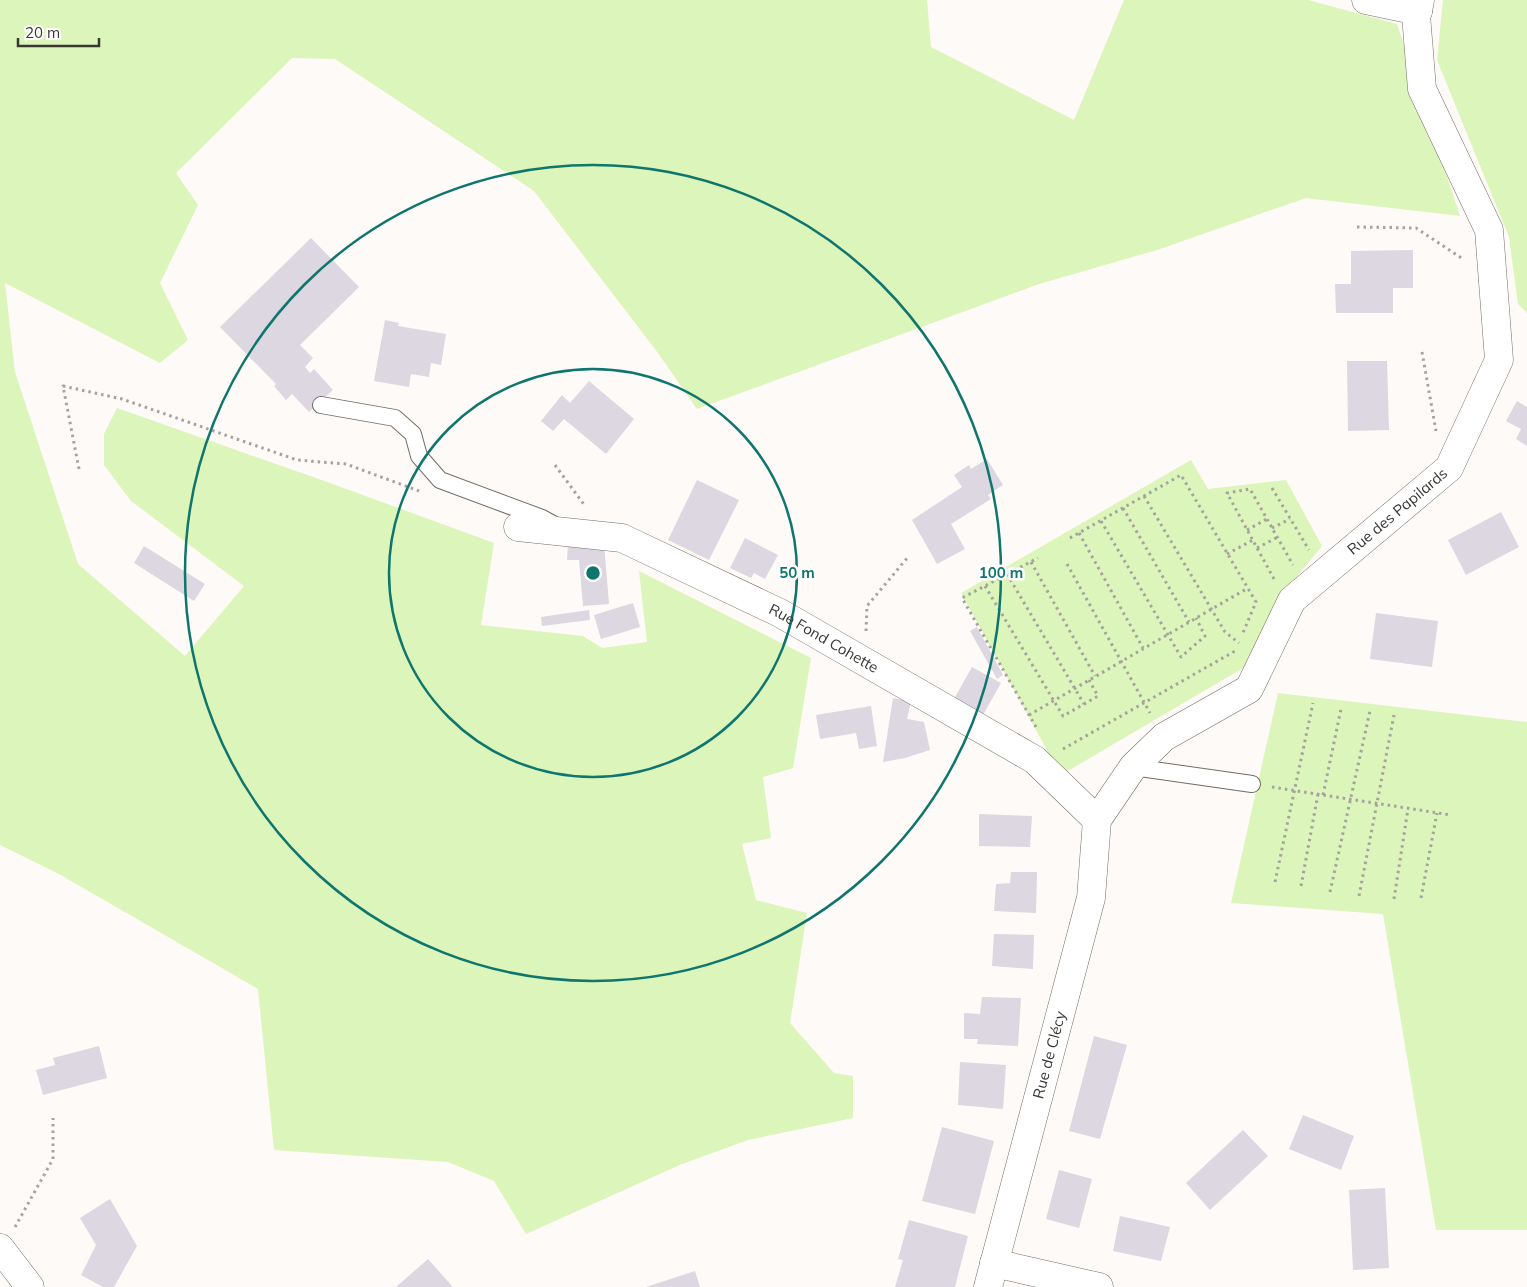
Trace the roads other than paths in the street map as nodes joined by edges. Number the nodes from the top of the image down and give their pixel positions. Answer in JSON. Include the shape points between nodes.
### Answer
{"nodes":[{"id":1,"x":1366,"y":0,"type":"edge"},
{"id":2,"x":1419,"y":5,"type":"edge"},
{"id":3,"x":321,"y":405,"type":"dead end"},
{"id":4,"x":518,"y":527,"type":"dead end"},
{"id":5,"x":569,"y":532,"type":"junction"},
{"id":6,"x":1133,"y":767,"type":"junction"},
{"id":7,"x":1252,"y":784,"type":"road end"},
{"id":8,"x":1097,"y":820,"type":"junction"},
{"id":9,"x":1,"y":1249,"type":"edge"},
{"id":10,"x":991,"y":1275,"type":"edge"},
{"id":11,"x":30,"y":1287,"type":"edge"},
{"id":12,"x":1099,"y":1287,"type":"edge"}],
"edges":[{"from":1,"to":2,"type":"street"},
{"from":2,"to":6,"type":"street","name":"Rue des Papilards","via":[[1416,16],[1422,89],[1489,230],[1499,360],[1449,468],[1292,600],[1249,689],[1164,737]]},
{"from":3,"to":5,"type":"lane","via":[[395,418],[413,434],[419,456],[440,480],[542,518]]},
{"from":4,"to":5,"type":"street","name":"Rue Fond Cohette"},
{"from":5,"to":8,"type":"street","name":"Rue Fond Cohette","via":[[622,538],[780,613],[1035,760]]},
{"from":6,"to":7,"type":"lane"},
{"from":6,"to":8,"type":"street","name":"Rue des Papilards"},
{"from":8,"to":10,"type":"street","name":"Rue de Clécy","via":[[1091,898]]},
{"from":9,"to":11,"type":"street"},
{"from":10,"to":12,"type":"street"}]}
